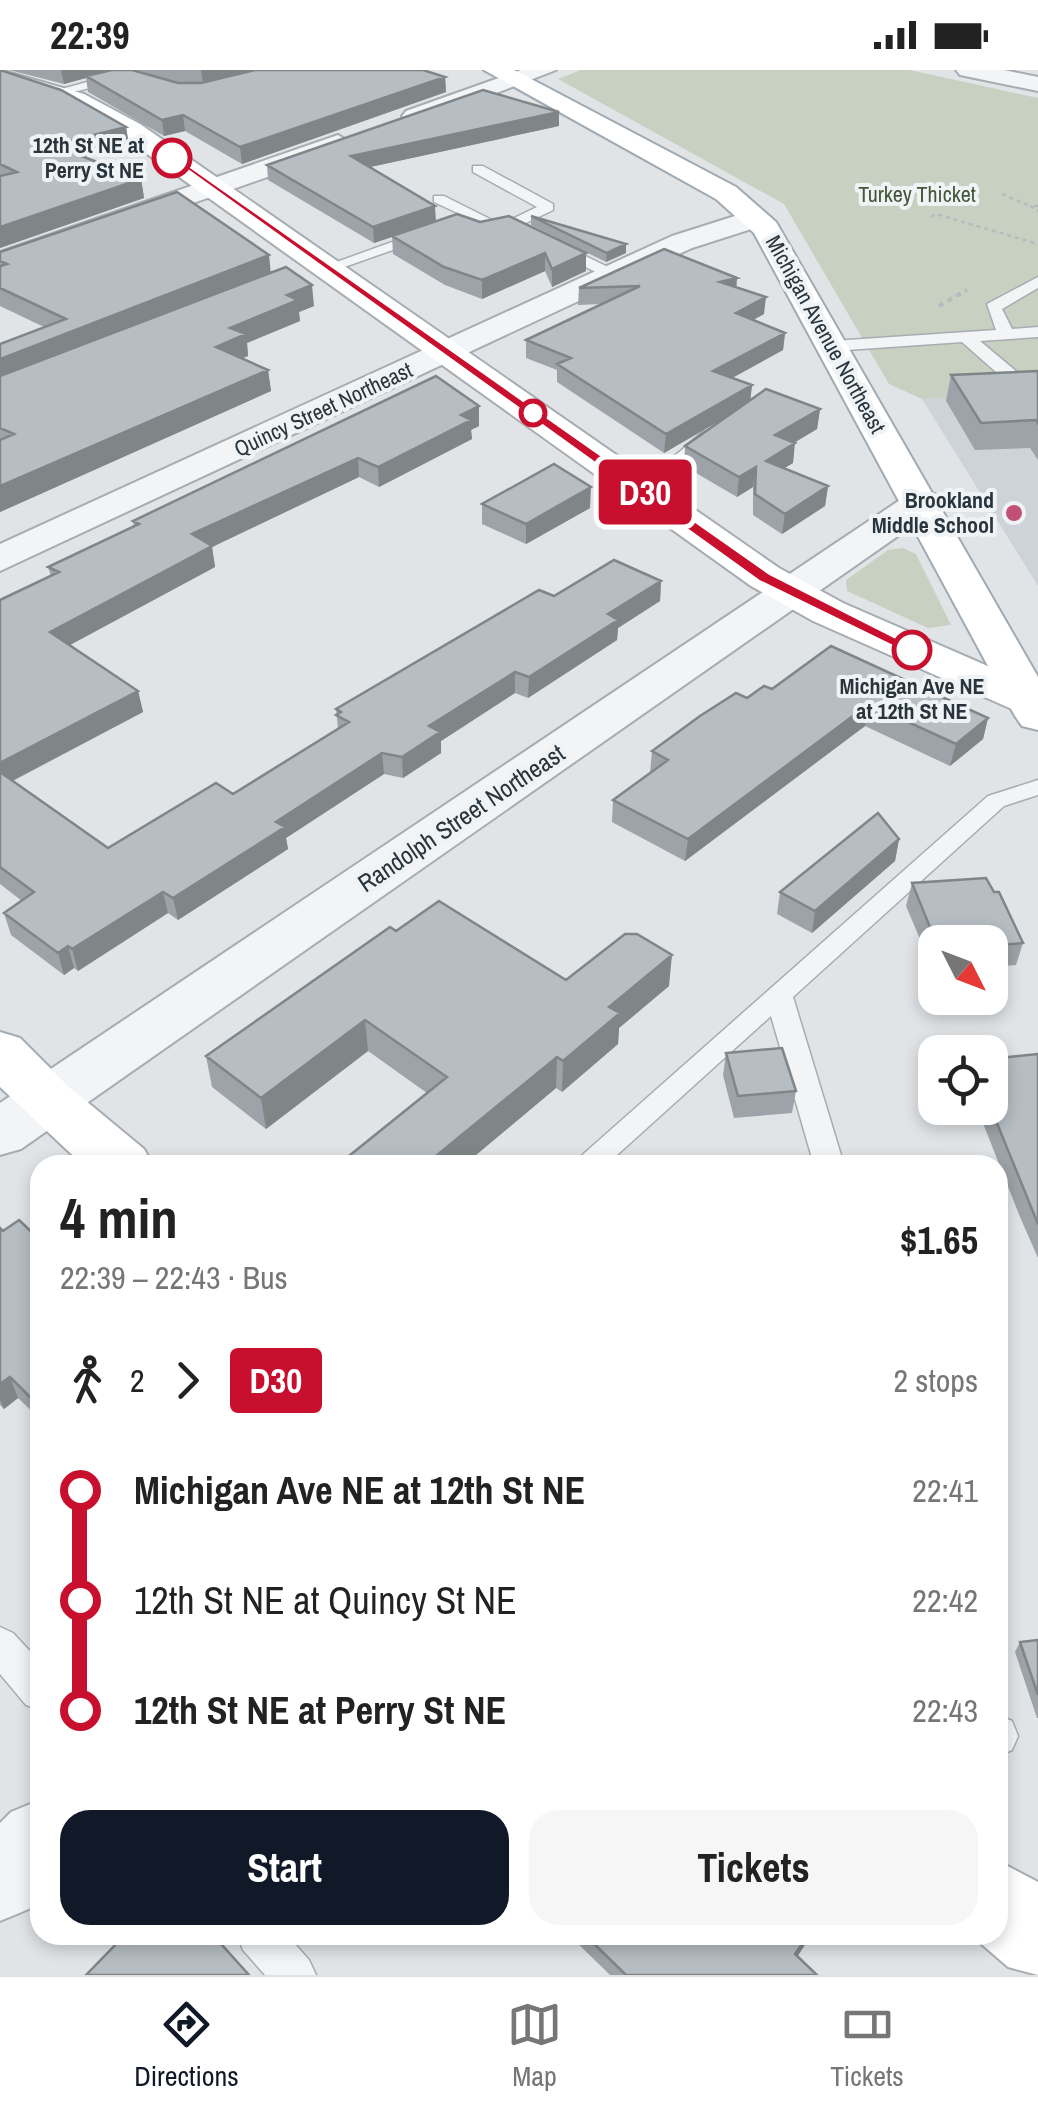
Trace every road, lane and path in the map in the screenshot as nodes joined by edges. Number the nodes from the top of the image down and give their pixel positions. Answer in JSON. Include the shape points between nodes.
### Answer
{"nodes":[{"id":1,"x":544,"y":70,"type":"edge"},
{"id":2,"x":971,"y":70,"type":"edge"},
{"id":3,"x":0,"y":74,"type":"edge"},
{"id":4,"x":505,"y":75,"type":"edge"},
{"id":5,"x":144,"y":80,"type":"edge"},
{"id":6,"x":1038,"y":84,"type":"edge"},
{"id":7,"x":57,"y":92,"type":"junction"},
{"id":8,"x":394,"y":123,"type":"edge"},
{"id":9,"x":359,"y":135,"type":"edge"},
{"id":10,"x":478,"y":169,"type":"dead end"},
{"id":11,"x":212,"y":187,"type":"junction"},
{"id":12,"x":1002,"y":194,"type":"dead end"},
{"id":13,"x":439,"y":199,"type":"dead end"},
{"id":14,"x":1038,"y":209,"type":"edge"},
{"id":15,"x":476,"y":216,"type":"junction"},
{"id":16,"x":930,"y":217,"type":"dead end"},
{"id":17,"x":757,"y":218,"type":"junction"},
{"id":18,"x":511,"y":226,"type":"junction"},
{"id":19,"x":1038,"y":244,"type":"edge"},
{"id":20,"x":0,"y":262,"type":"edge"},
{"id":21,"x":316,"y":269,"type":"junction"},
{"id":22,"x":612,"y":274,"type":"junction"},
{"id":23,"x":1038,"y":282,"type":"edge"},
{"id":24,"x":971,"y":288,"type":"dead end"},
{"id":25,"x":938,"y":307,"type":"dead end"},
{"id":26,"x":1038,"y":332,"type":"edge"},
{"id":27,"x":1006,"y":334,"type":"junction"},
{"id":28,"x":965,"y":336,"type":"junction"},
{"id":29,"x":833,"y":346,"type":"junction"},
{"id":30,"x":448,"y":351,"type":"junction"},
{"id":31,"x":1038,"y":386,"type":"edge"},
{"id":32,"x":724,"y":427,"type":"edge"},
{"id":33,"x":632,"y":483,"type":"junction"},
{"id":34,"x":922,"y":502,"type":"junction"},
{"id":35,"x":0,"y":559,"type":"edge"},
{"id":36,"x":790,"y":592,"type":"junction"},
{"id":37,"x":1035,"y":707,"type":"edge"},
{"id":38,"x":1038,"y":787,"type":"edge"},
{"id":39,"x":779,"y":998,"type":"junction"},
{"id":40,"x":0,"y":1052,"type":"edge"},
{"id":41,"x":48,"y":1101,"type":"junction"},
{"id":42,"x":0,"y":1134,"type":"edge"},
{"id":43,"x":112,"y":1155,"type":"edge"},
{"id":44,"x":598,"y":1155,"type":"edge"},
{"id":45,"x":826,"y":1155,"type":"edge"},
{"id":46,"x":0,"y":1646,"type":"edge"},
{"id":47,"x":30,"y":1680,"type":"edge"},
{"id":48,"x":30,"y":1851,"type":"edge"},
{"id":49,"x":0,"y":1880,"type":"edge"},
{"id":50,"x":1008,"y":1912,"type":"edge"},
{"id":51,"x":1038,"y":1937,"type":"edge"},
{"id":52,"x":267,"y":1945,"type":"edge"},
{"id":53,"x":294,"y":1975,"type":"edge"}],
"edges":[{"from":1,"to":4,"type":"street"},
{"from":2,"to":6,"type":"street"},
{"from":3,"to":7,"type":"street"},
{"from":4,"to":8,"type":"street"},
{"from":4,"to":17,"type":"street","name":"Michigan Avenue Northeast","via":[[718,189]]},
{"from":5,"to":7,"type":"lane","via":[[125,75]]},
{"from":7,"to":11,"type":"street","via":[[108,115]]},
{"from":9,"to":11,"type":"street"},
{"from":10,"to":18,"type":"lane","via":[[548,207]]},
{"from":11,"to":20,"type":"street"},
{"from":11,"to":21,"type":"street"},
{"from":12,"to":14,"type":"path"},
{"from":13,"to":15,"type":"lane"},
{"from":15,"to":18,"type":"lane"},
{"from":15,"to":21,"type":"lane"},
{"from":16,"to":19,"type":"path"},
{"from":17,"to":22,"type":"street","name":"Quincy Street Northeast","via":[[706,231]]},
{"from":17,"to":29,"type":"street","name":"Michigan Avenue Northeast"},
{"from":18,"to":22,"type":"lane"},
{"from":21,"to":30,"type":"street"},
{"from":22,"to":30,"type":"street","name":"Quincy Street Northeast"},
{"from":23,"to":27,"type":"lane","via":[[994,307]]},
{"from":24,"to":25,"type":"path"},
{"from":26,"to":27,"type":"lane"},
{"from":27,"to":28,"type":"lane"},
{"from":28,"to":29,"type":"lane"},
{"from":28,"to":31,"type":"lane","via":[[1002,370]]},
{"from":29,"to":34,"type":"street","name":"Michigan Avenue Northeast"},
{"from":30,"to":33,"type":"street"},
{"from":30,"to":35,"type":"street","name":"Quincy Street Northeast"},
{"from":32,"to":33,"type":"lane","via":[[683,458]]},
{"from":33,"to":36,"type":"street"},
{"from":34,"to":36,"type":"street","name":"Randolph Street Northeast"},
{"from":34,"to":37,"type":"street","name":"Michigan Avenue Northeast"},
{"from":36,"to":37,"type":"street"},
{"from":36,"to":41,"type":"street","name":"Randolph Street Northeast"},
{"from":38,"to":39,"type":"lane","via":[[996,801]]},
{"from":39,"to":44,"type":"lane"},
{"from":39,"to":45,"type":"lane"},
{"from":40,"to":41,"type":"street"},
{"from":41,"to":42,"type":"street","name":"Randolph Street Northeast"},
{"from":41,"to":43,"type":"street"},
{"from":46,"to":47,"type":"lane"},
{"from":48,"to":49,"type":"street"},
{"from":50,"to":51,"type":"street"},
{"from":52,"to":53,"type":"lane"}]}
